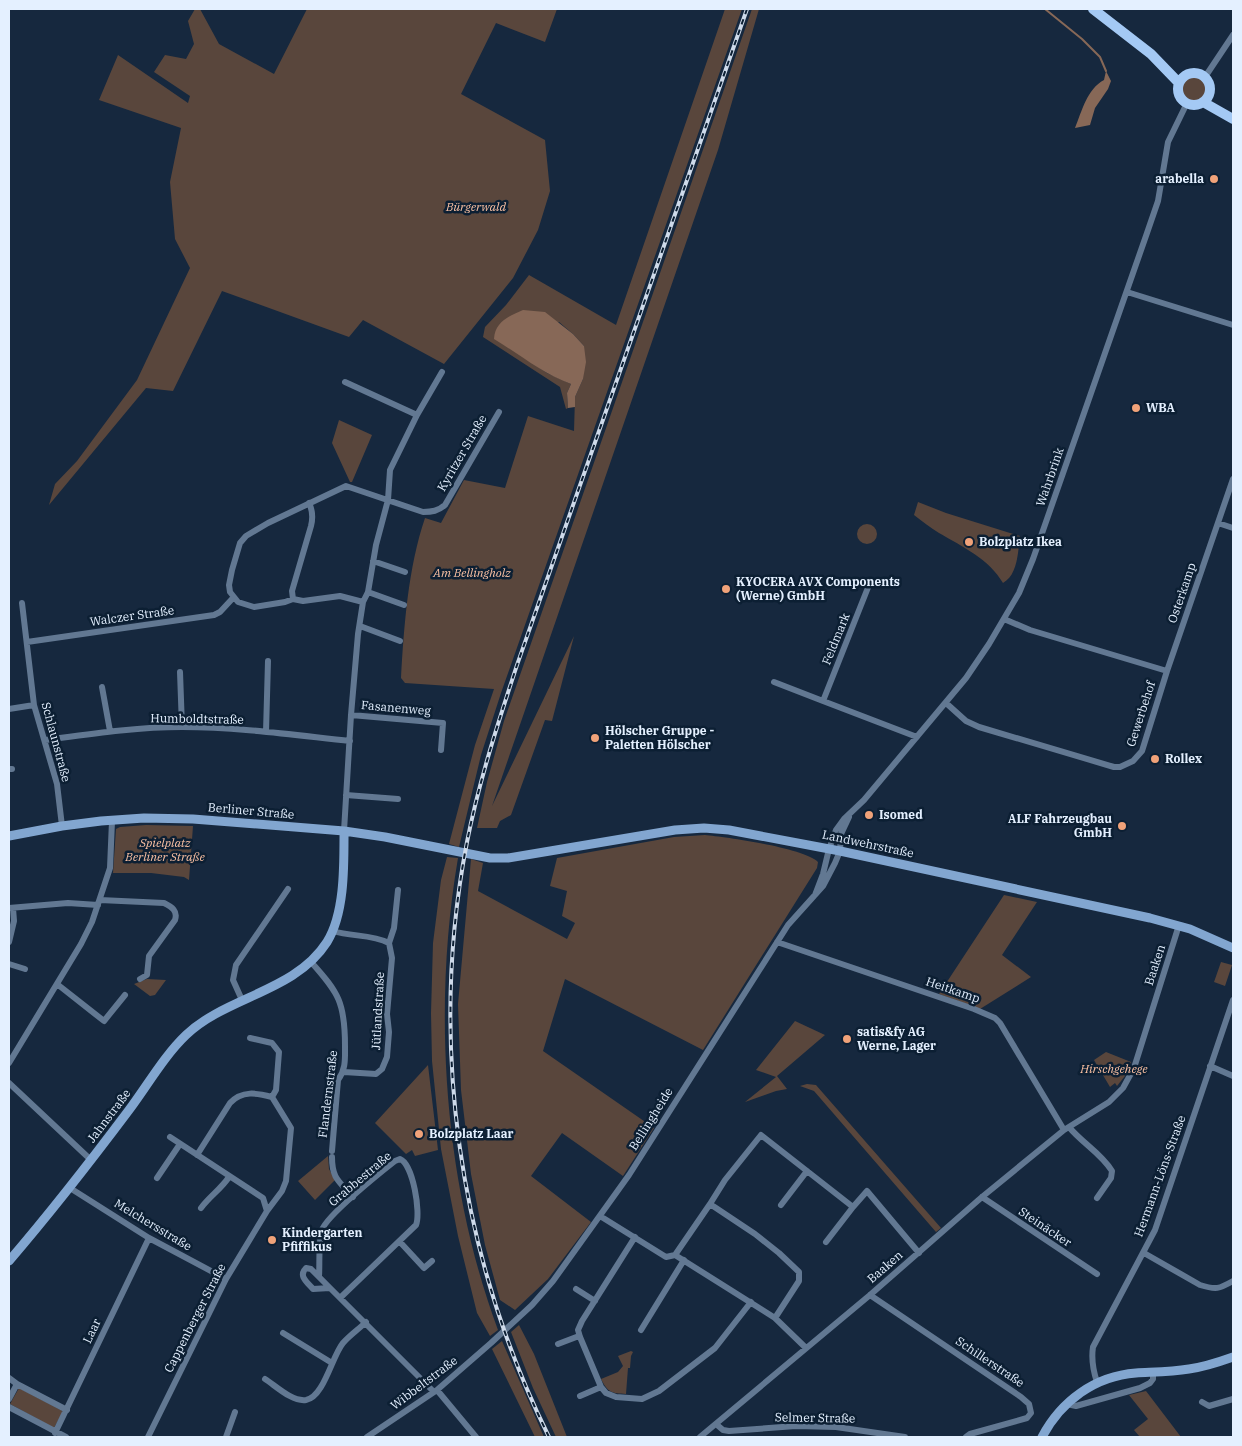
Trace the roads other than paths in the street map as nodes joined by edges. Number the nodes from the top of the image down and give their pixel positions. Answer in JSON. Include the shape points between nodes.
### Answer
{"nodes":[{"id":1,"x":1093,"y":9,"type":"edge"},
{"id":2,"x":1233,"y":35,"type":"edge"},
{"id":3,"x":1205,"y":78,"type":"junction"},
{"id":4,"x":1182,"y":79,"type":"junction"},
{"id":5,"x":1206,"y":97,"type":"junction"},
{"id":6,"x":1187,"y":103,"type":"junction"},
{"id":7,"x":1230,"y":117,"type":"edge"},
{"id":8,"x":1127,"y":292,"type":"junction"},
{"id":9,"x":1233,"y":325,"type":"edge"},
{"id":10,"x":442,"y":372,"type":"dead end"},
{"id":11,"x":345,"y":382,"type":"dead end"},
{"id":12,"x":499,"y":412,"type":"dead end"},
{"id":13,"x":416,"y":415,"type":"junction"},
{"id":14,"x":1233,"y":479,"type":"edge"},
{"id":15,"x":388,"y":500,"type":"junction"},
{"id":16,"x":309,"y":503,"type":"junction"},
{"id":17,"x":1218,"y":523,"type":"junction"},
{"id":18,"x":1233,"y":528,"type":"edge"},
{"id":19,"x":373,"y":561,"type":"junction"},
{"id":20,"x":405,"y":572,"type":"dead end"},
{"id":21,"x":869,"y":585,"type":"dead end"},
{"id":22,"x":368,"y":592,"type":"junction"},
{"id":23,"x":233,"y":598,"type":"junction"},
{"id":24,"x":293,"y":599,"type":"junction"},
{"id":25,"x":363,"y":602,"type":"junction"},
{"id":26,"x":22,"y":603,"type":"dead end"},
{"id":27,"x":404,"y":605,"type":"dead end"},
{"id":28,"x":1004,"y":619,"type":"junction"},
{"id":29,"x":360,"y":626,"type":"junction"},
{"id":30,"x":400,"y":641,"type":"dead end"},
{"id":31,"x":27,"y":642,"type":"junction"},
{"id":32,"x":268,"y":661,"type":"dead end"},
{"id":33,"x":1166,"y":671,"type":"junction"},
{"id":34,"x":180,"y":672,"type":"dead end"},
{"id":35,"x":774,"y":682,"type":"dead end"},
{"id":36,"x":102,"y":687,"type":"dead end"},
{"id":37,"x":823,"y":701,"type":"junction"},
{"id":38,"x":946,"y":703,"type":"junction"},
{"id":39,"x":34,"y":705,"type":"junction"},
{"id":40,"x":9,"y":709,"type":"edge"},
{"id":41,"x":351,"y":715,"type":"junction"},
{"id":42,"x":182,"y":727,"type":"junction"},
{"id":43,"x":110,"y":731,"type":"junction"},
{"id":44,"x":266,"y":732,"type":"junction"},
{"id":45,"x":918,"y":737,"type":"junction"},
{"id":46,"x":45,"y":740,"type":"junction"},
{"id":47,"x":350,"y":741,"type":"junction"},
{"id":48,"x":441,"y":750,"type":"dead end"},
{"id":49,"x":346,"y":795,"type":"junction"},
{"id":50,"x":398,"y":799,"type":"dead end"},
{"id":51,"x":849,"y":816,"type":"junction"},
{"id":52,"x":112,"y":820,"type":"junction"},
{"id":53,"x":62,"y":826,"type":"junction"},
{"id":54,"x":344,"y":831,"type":"junction"},
{"id":55,"x":9,"y":836,"type":"edge"},
{"id":56,"x":829,"y":848,"type":"junction"},
{"id":57,"x":840,"y":851,"type":"junction"},
{"id":58,"x":490,"y":858,"type":"joint"},
{"id":59,"x":288,"y":890,"type":"dead end"},
{"id":60,"x":398,"y":890,"type":"dead end"},
{"id":61,"x":815,"y":895,"type":"junction"},
{"id":62,"x":99,"y":903,"type":"junction"},
{"id":63,"x":11,"y":908,"type":"edge"},
{"id":64,"x":1180,"y":925,"type":"junction"},
{"id":65,"x":333,"y":931,"type":"junction"},
{"id":66,"x":9,"y":942,"type":"edge"},
{"id":67,"x":778,"y":942,"type":"junction"},
{"id":68,"x":389,"y":943,"type":"junction"},
{"id":69,"x":1233,"y":948,"type":"edge"},
{"id":70,"x":310,"y":962,"type":"junction"},
{"id":71,"x":9,"y":964,"type":"edge"},
{"id":72,"x":25,"y":969,"type":"dead end"},
{"id":73,"x":140,"y":979,"type":"dead end"},
{"id":74,"x":57,"y":984,"type":"junction"},
{"id":75,"x":125,"y":995,"type":"dead end"},
{"id":76,"x":242,"y":1000,"type":"junction"},
{"id":77,"x":1233,"y":1000,"type":"edge"},
{"id":78,"x":250,"y":1038,"type":"dead end"},
{"id":79,"x":9,"y":1063,"type":"edge"},
{"id":80,"x":1210,"y":1066,"type":"junction"},
{"id":81,"x":344,"y":1072,"type":"junction"},
{"id":82,"x":1233,"y":1076,"type":"edge"},
{"id":83,"x":9,"y":1082,"type":"edge"},
{"id":84,"x":272,"y":1097,"type":"junction"},
{"id":85,"x":1066,"y":1129,"type":"junction"},
{"id":86,"x":170,"y":1137,"type":"dead end"},
{"id":87,"x":180,"y":1144,"type":"junction"},
{"id":88,"x":196,"y":1155,"type":"junction"},
{"id":89,"x":91,"y":1160,"type":"junction"},
{"id":90,"x":807,"y":1171,"type":"junction"},
{"id":91,"x":229,"y":1177,"type":"junction"},
{"id":92,"x":157,"y":1178,"type":"dead end"},
{"id":93,"x":70,"y":1188,"type":"junction"},
{"id":94,"x":353,"y":1196,"type":"junction"},
{"id":95,"x":982,"y":1197,"type":"junction"},
{"id":96,"x":1097,"y":1198,"type":"dead end"},
{"id":97,"x":710,"y":1204,"type":"junction"},
{"id":98,"x":781,"y":1205,"type":"dead end"},
{"id":99,"x":853,"y":1207,"type":"junction"},
{"id":100,"x":201,"y":1208,"type":"dead end"},
{"id":101,"x":267,"y":1211,"type":"junction"},
{"id":102,"x":600,"y":1216,"type":"junction"},
{"id":103,"x":635,"y":1237,"type":"junction"},
{"id":104,"x":149,"y":1238,"type":"junction"},
{"id":105,"x":400,"y":1242,"type":"junction"},
{"id":106,"x":826,"y":1242,"type":"dead end"},
{"id":107,"x":1144,"y":1252,"type":"junction"},
{"id":108,"x":919,"y":1253,"type":"junction"},
{"id":109,"x":675,"y":1254,"type":"junction"},
{"id":110,"x":684,"y":1260,"type":"junction"},
{"id":111,"x":9,"y":1261,"type":"edge"},
{"id":112,"x":432,"y":1261,"type":"dead end"},
{"id":113,"x":1096,"y":1274,"type":"dead end"},
{"id":114,"x":319,"y":1276,"type":"junction"},
{"id":115,"x":226,"y":1279,"type":"junction"},
{"id":116,"x":1233,"y":1281,"type":"edge"},
{"id":117,"x":330,"y":1288,"type":"junction"},
{"id":118,"x":576,"y":1289,"type":"dead end"},
{"id":119,"x":870,"y":1295,"type":"junction"},
{"id":120,"x":340,"y":1298,"type":"junction"},
{"id":121,"x":595,"y":1300,"type":"junction"},
{"id":122,"x":751,"y":1302,"type":"junction"},
{"id":123,"x":774,"y":1318,"type":"junction"},
{"id":124,"x":366,"y":1322,"type":"junction"},
{"id":125,"x":641,"y":1330,"type":"dead end"},
{"id":126,"x":283,"y":1333,"type":"dead end"},
{"id":127,"x":579,"y":1336,"type":"junction"},
{"id":128,"x":491,"y":1343,"type":"joint"},
{"id":129,"x":558,"y":1344,"type":"dead end"},
{"id":130,"x":806,"y":1348,"type":"junction"},
{"id":131,"x":1233,"y":1358,"type":"edge"},
{"id":132,"x":332,"y":1363,"type":"junction"},
{"id":133,"x":1153,"y":1373,"type":"junction"},
{"id":134,"x":9,"y":1378,"type":"edge"},
{"id":135,"x":265,"y":1379,"type":"dead end"},
{"id":136,"x":1097,"y":1382,"type":"junction"},
{"id":137,"x":17,"y":1384,"type":"junction"},
{"id":138,"x":601,"y":1387,"type":"junction"},
{"id":139,"x":436,"y":1391,"type":"junction"},
{"id":140,"x":580,"y":1396,"type":"dead end"},
{"id":141,"x":9,"y":1399,"type":"edge"},
{"id":142,"x":1233,"y":1400,"type":"edge"},
{"id":143,"x":1202,"y":1402,"type":"dead end"},
{"id":144,"x":1066,"y":1404,"type":"junction"},
{"id":145,"x":9,"y":1407,"type":"edge"},
{"id":146,"x":67,"y":1410,"type":"junction"},
{"id":147,"x":235,"y":1412,"type":"dead end"},
{"id":148,"x":716,"y":1424,"type":"junction"},
{"id":149,"x":55,"y":1433,"type":"junction"},
{"id":150,"x":66,"y":1437,"type":"edge"},
{"id":151,"x":148,"y":1437,"type":"edge"},
{"id":152,"x":226,"y":1437,"type":"edge"},
{"id":153,"x":367,"y":1437,"type":"edge"},
{"id":154,"x":476,"y":1437,"type":"edge"},
{"id":155,"x":700,"y":1437,"type":"edge"},
{"id":156,"x":905,"y":1437,"type":"edge"},
{"id":157,"x":966,"y":1437,"type":"edge"},
{"id":158,"x":1042,"y":1437,"type":"edge"}],
"edges":[{"from":1,"to":4,"type":"main road"},
{"from":2,"to":3,"type":"street"},
{"from":3,"to":4,"type":"main road","via":[[1196,73]]},
{"from":3,"to":5,"type":"main road","via":[[1210,86]]},
{"from":4,"to":6,"type":"main road","via":[[1180,95]]},
{"from":5,"to":6,"type":"main road","via":[[1194,104]]},
{"from":5,"to":7,"type":"main road"},
{"from":6,"to":8,"type":"street","name":"Wahrbrink","via":[[1168,142],[1158,201]]},
{"from":8,"to":9,"type":"street"},
{"from":8,"to":28,"type":"street","name":"Wahrbrink","via":[[1033,559]]},
{"from":10,"to":13,"type":"street"},
{"from":11,"to":13,"type":"street"},
{"from":12,"to":15,"type":"street","name":"Kyritzer Straße","via":[[445,505],[439,510],[423,512]]},
{"from":13,"to":15,"type":"street","via":[[390,470]]},
{"from":14,"to":17,"type":"street","name":"Osterkamp"},
{"from":15,"to":16,"type":"street","via":[[346,486]]},
{"from":15,"to":19,"type":"street"},
{"from":16,"to":23,"type":"street","via":[[252,531],[240,543],[229,585]]},
{"from":16,"to":24,"type":"street","via":[[313,517],[292,591]]},
{"from":17,"to":18,"type":"street"},
{"from":17,"to":33,"type":"street","name":"Osterkamp"},
{"from":19,"to":20,"type":"street"},
{"from":19,"to":22,"type":"street"},
{"from":21,"to":37,"type":"street","name":"Feldmark"},
{"from":22,"to":25,"type":"street"},
{"from":22,"to":27,"type":"street"},
{"from":23,"to":24,"type":"street","via":[[254,607]]},
{"from":23,"to":31,"type":"street","name":"Walczer Straße","via":[[214,615]]},
{"from":24,"to":25,"type":"street","via":[[303,601],[340,596]]},
{"from":25,"to":29,"type":"street"},
{"from":26,"to":31,"type":"street","name":"Schlaunstraße"},
{"from":28,"to":33,"type":"street","name":"Gewerbehof","via":[[1030,630]]},
{"from":28,"to":38,"type":"street","name":"Wahrbrink"},
{"from":29,"to":30,"type":"street"},
{"from":29,"to":41,"type":"street"},
{"from":31,"to":39,"type":"street","name":"Schlaunstraße"},
{"from":32,"to":44,"type":"street"},
{"from":33,"to":38,"type":"street","name":"Gewerbehof","via":[[1142,751],[1133,761],[1120,767],[979,727],[966,721]]},
{"from":34,"to":42,"type":"street"},
{"from":35,"to":37,"type":"street"},
{"from":36,"to":43,"type":"street"},
{"from":37,"to":45,"type":"street"},
{"from":38,"to":45,"type":"street","name":"Wahrbrink"},
{"from":39,"to":40,"type":"street"},
{"from":39,"to":46,"type":"street","name":"Schlaunstraße"},
{"from":41,"to":47,"type":"street"},
{"from":41,"to":48,"type":"street","name":"Fasanenweg","via":[[443,723]]},
{"from":42,"to":43,"type":"street","name":"Humboldtstraße"},
{"from":42,"to":44,"type":"street","name":"Humboldtstraße"},
{"from":43,"to":46,"type":"street","name":"Humboldtstraße"},
{"from":44,"to":47,"type":"street","name":"Humboldtstraße"},
{"from":45,"to":51,"type":"street","name":"Wahrbrink"},
{"from":46,"to":53,"type":"street","name":"Schlaunstraße","via":[[57,784]]},
{"from":47,"to":49,"type":"street"},
{"from":49,"to":50,"type":"street"},
{"from":49,"to":54,"type":"street"},
{"from":51,"to":56,"type":"street","name":"Wahrbrink","via":[[836,830]]},
{"from":51,"to":57,"type":"street","name":"Wahrbrink","via":[[841,834]]},
{"from":52,"to":53,"type":"street","name":"Berliner Straße"},
{"from":52,"to":54,"type":"street","name":"Berliner Straße","via":[[193,818]]},
{"from":52,"to":62,"type":"street","via":[[110,868]]},
{"from":53,"to":55,"type":"street","name":"Berliner Straße"},
{"from":54,"to":58,"type":"street","name":"Berliner Straße"},
{"from":54,"to":65,"type":"street","name":"Jahnstraße","via":[[340,901]]},
{"from":56,"to":57,"type":"street","name":"Landwehrstraße"},
{"from":56,"to":58,"type":"street","name":"Landwehrstraße","via":[[704,828],[674,830],[526,856]]},
{"from":56,"to":61,"type":"street","name":"Bellingheide"},
{"from":57,"to":61,"type":"street","name":"Bellingheide","via":[[836,864]]},
{"from":57,"to":64,"type":"street","name":"Landwehrstraße"},
{"from":59,"to":76,"type":"street","via":[[236,965],[234,980]]},
{"from":60,"to":68,"type":"street","name":"Jütlandstraße"},
{"from":61,"to":67,"type":"street","name":"Bellingheide","via":[[788,925]]},
{"from":62,"to":63,"type":"street"},
{"from":62,"to":73,"type":"street","via":[[164,903],[175,911],[175,920],[149,956],[147,975]]},
{"from":62,"to":74,"type":"street","via":[[81,944]]},
{"from":63,"to":66,"type":"street","via":[[14,921]]},
{"from":64,"to":69,"type":"street","name":"Landwehrstraße"},
{"from":64,"to":85,"type":"street","name":"Baaken","via":[[1129,1079],[1109,1102]]},
{"from":65,"to":68,"type":"street","via":[[377,937]]},
{"from":65,"to":70,"type":"street","name":"Jahnstraße"},
{"from":67,"to":85,"type":"street","name":"Heitkamp","via":[[995,1018]]},
{"from":67,"to":102,"type":"street","name":"Bellingheide"},
{"from":68,"to":81,"type":"street","name":"Jütlandstraße","via":[[392,958],[387,1057],[376,1074]]},
{"from":70,"to":76,"type":"street","name":"Jahnstraße","via":[[282,981]]},
{"from":70,"to":81,"type":"street","name":"Flandernstraße","via":[[332,986],[343,1009]]},
{"from":71,"to":72,"type":"street"},
{"from":74,"to":75,"type":"street","via":[[104,1022]]},
{"from":74,"to":79,"type":"street"},
{"from":76,"to":89,"type":"street","name":"Jahnstraße","via":[[206,1019],[184,1037]]},
{"from":77,"to":80,"type":"street","name":"Hermann-Löns-Straße"},
{"from":78,"to":84,"type":"street","via":[[272,1044],[279,1052],[276,1090]]},
{"from":80,"to":82,"type":"street"},
{"from":80,"to":107,"type":"street","name":"Hermann-Löns-Straße","via":[[1163,1207]]},
{"from":81,"to":94,"type":"street","name":"Flandernstraße","via":[[338,1080],[332,1170]]},
{"from":83,"to":89,"type":"street"},
{"from":84,"to":88,"type":"street","via":[[255,1092],[235,1098]]},
{"from":84,"to":101,"type":"street","name":"Cappenberger Straße","via":[[291,1130],[286,1181]]},
{"from":85,"to":95,"type":"street","name":"Baaken"},
{"from":85,"to":96,"type":"street","via":[[1090,1146],[1112,1171],[1111,1178]]},
{"from":86,"to":87,"type":"street"},
{"from":87,"to":88,"type":"street"},
{"from":87,"to":92,"type":"street"},
{"from":88,"to":91,"type":"street"},
{"from":89,"to":93,"type":"street","name":"Jahnstraße"},
{"from":90,"to":97,"type":"street","via":[[761,1135]]},
{"from":90,"to":98,"type":"street"},
{"from":90,"to":99,"type":"street"},
{"from":91,"to":100,"type":"street"},
{"from":91,"to":101,"type":"street","via":[[263,1198]]},
{"from":93,"to":104,"type":"street","name":"Melchersstraße"},
{"from":93,"to":111,"type":"street","name":"Jahnstraße"},
{"from":94,"to":105,"type":"street","name":"Grabbestraße","via":[[395,1161],[403,1160],[410,1169],[419,1217]]},
{"from":94,"to":114,"type":"street","name":"Grabbestraße","via":[[323,1227]]},
{"from":95,"to":108,"type":"street","name":"Baaken"},
{"from":95,"to":113,"type":"street","name":"Steinäcker"},
{"from":97,"to":109,"type":"street"},
{"from":97,"to":123,"type":"street","via":[[755,1234],[799,1272],[799,1281]]},
{"from":99,"to":106,"type":"street"},
{"from":99,"to":108,"type":"street","via":[[867,1191]]},
{"from":101,"to":115,"type":"street","name":"Cappenberger Straße"},
{"from":102,"to":103,"type":"street"},
{"from":102,"to":128,"type":"street","name":"Bellingheide","via":[[553,1281]]},
{"from":103,"to":109,"type":"street","via":[[666,1257]]},
{"from":103,"to":121,"type":"street"},
{"from":104,"to":115,"type":"street","name":"Melchersstraße"},
{"from":104,"to":146,"type":"street","name":"Laar"},
{"from":105,"to":112,"type":"street","via":[[424,1268]]},
{"from":105,"to":120,"type":"street","name":"Grabbestraße"},
{"from":107,"to":116,"type":"street","via":[[1200,1285],[1221,1288]]},
{"from":107,"to":136,"type":"street","name":"Hermann-Löns-Straße","via":[[1093,1346],[1092,1369]]},
{"from":108,"to":119,"type":"street","name":"Baaken"},
{"from":109,"to":110,"type":"street"},
{"from":110,"to":122,"type":"street"},
{"from":110,"to":125,"type":"street"},
{"from":114,"to":117,"type":"street"},
{"from":114,"to":117,"type":"street","via":[[309,1268],[302,1273],[303,1279],[313,1289]]},
{"from":115,"to":151,"type":"street","name":"Cappenberger Straße"},
{"from":117,"to":120,"type":"street"},
{"from":118,"to":121,"type":"street"},
{"from":119,"to":130,"type":"street","name":"Baaken"},
{"from":119,"to":157,"type":"street","name":"Schillerstraße","via":[[1030,1406],[1031,1413],[1027,1418]]},
{"from":120,"to":124,"type":"street"},
{"from":121,"to":127,"type":"street","via":[[579,1326]]},
{"from":122,"to":123,"type":"street"},
{"from":122,"to":138,"type":"street","via":[[714,1348],[652,1396],[642,1399],[616,1397]]},
{"from":123,"to":130,"type":"street"},
{"from":124,"to":132,"type":"street","via":[[343,1344]]},
{"from":124,"to":139,"type":"street"},
{"from":126,"to":132,"type":"street"},
{"from":127,"to":129,"type":"street"},
{"from":127,"to":138,"type":"street"},
{"from":128,"to":139,"type":"street","name":"Wibbeltstraße"},
{"from":130,"to":148,"type":"street","name":"Baaken"},
{"from":131,"to":133,"type":"street","via":[[1189,1369]]},
{"from":132,"to":135,"type":"street","via":[[317,1392],[305,1400],[293,1397]]},
{"from":133,"to":136,"type":"street","via":[[1117,1376]]},
{"from":133,"to":144,"type":"street","via":[[1150,1383],[1140,1388],[1076,1406]]},
{"from":134,"to":137,"type":"street"},
{"from":136,"to":144,"type":"street"},
{"from":137,"to":141,"type":"street"},
{"from":137,"to":146,"type":"street"},
{"from":138,"to":140,"type":"street"},
{"from":139,"to":153,"type":"street","name":"Wibbeltstraße"},
{"from":139,"to":154,"type":"street"},
{"from":142,"to":143,"type":"street","via":[[1209,1406]]},
{"from":144,"to":158,"type":"street"},
{"from":145,"to":149,"type":"street"},
{"from":146,"to":149,"type":"street","name":"Laar"},
{"from":147,"to":152,"type":"street"},
{"from":148,"to":155,"type":"street"},
{"from":148,"to":156,"type":"street","name":"Selmer Straße","via":[[729,1431],[836,1427]]},
{"from":149,"to":150,"type":"street"}]}
